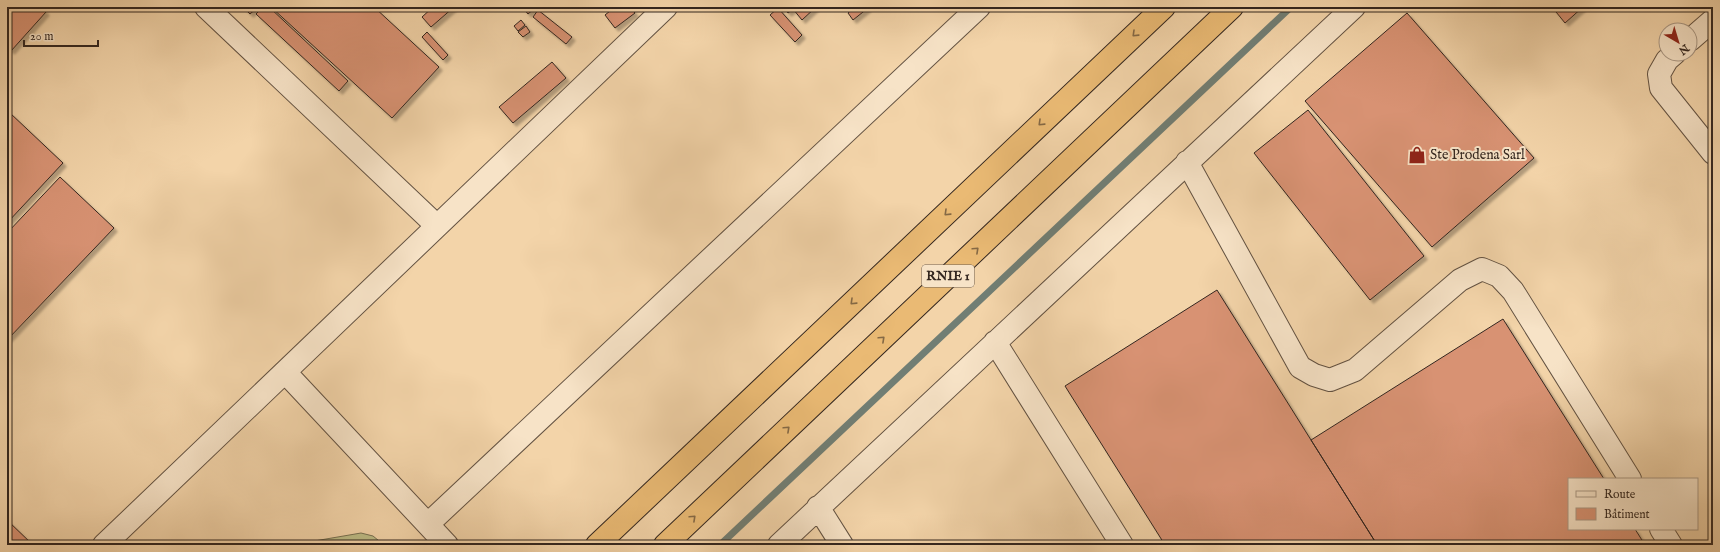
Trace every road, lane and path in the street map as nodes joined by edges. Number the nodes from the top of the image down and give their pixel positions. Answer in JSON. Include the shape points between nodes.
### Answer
{"nodes":[{"id":1,"x":206,"y":7,"type":"edge"},
{"id":2,"x":666,"y":7,"type":"edge"},
{"id":3,"x":980,"y":7,"type":"edge"},
{"id":4,"x":1164,"y":7,"type":"edge"},
{"id":5,"x":1232,"y":7,"type":"edge"},
{"id":6,"x":1354,"y":7,"type":"edge"},
{"id":7,"x":1713,"y":20,"type":"edge"},
{"id":8,"x":1698,"y":33,"type":"edge"},
{"id":9,"x":1666,"y":62,"type":"edge"},
{"id":10,"x":1713,"y":152,"type":"edge"},
{"id":11,"x":1187,"y":162,"type":"junction"},
{"id":12,"x":437,"y":226,"type":"junction"},
{"id":13,"x":995,"y":342,"type":"junction"},
{"id":14,"x":285,"y":372,"type":"junction"},
{"id":15,"x":1629,"y":478,"type":"edge"},
{"id":16,"x":818,"y":507,"type":"junction"},
{"id":17,"x":428,"y":524,"type":"junction"},
{"id":18,"x":1662,"y":530,"type":"edge"},
{"id":19,"x":104,"y":545,"type":"edge"},
{"id":20,"x":447,"y":545,"type":"edge"},
{"id":21,"x":597,"y":545,"type":"edge"},
{"id":22,"x":665,"y":545,"type":"edge"},
{"id":23,"x":779,"y":545,"type":"edge"},
{"id":24,"x":842,"y":545,"type":"edge"},
{"id":25,"x":1122,"y":545,"type":"edge"},
{"id":26,"x":1671,"y":545,"type":"edge"}],
"edges":[{"from":1,"to":12,"type":"street"},
{"from":2,"to":12,"type":"street"},
{"from":3,"to":17,"type":"street"},
{"from":4,"to":21,"type":"highway","number":"RNIE 1","one_way":true},
{"from":22,"to":5,"type":"highway","number":"RNIE 1","one_way":true},
{"from":6,"to":11,"type":"street"},
{"from":7,"to":8,"type":"street"},
{"from":9,"to":10,"type":"street","via":[[1659,74],[1661,88]]},
{"from":11,"to":13,"type":"street"},
{"from":11,"to":15,"type":"street","via":[[1300,367],[1330,380],[1354,370],[1460,280],[1482,269],[1499,276],[1513,291]]},
{"from":12,"to":14,"type":"street"},
{"from":13,"to":16,"type":"street"},
{"from":13,"to":25,"type":"street"},
{"from":14,"to":17,"type":"street"},
{"from":14,"to":19,"type":"street"},
{"from":16,"to":23,"type":"street"},
{"from":16,"to":24,"type":"street"},
{"from":17,"to":20,"type":"street"},
{"from":18,"to":26,"type":"street"}]}
